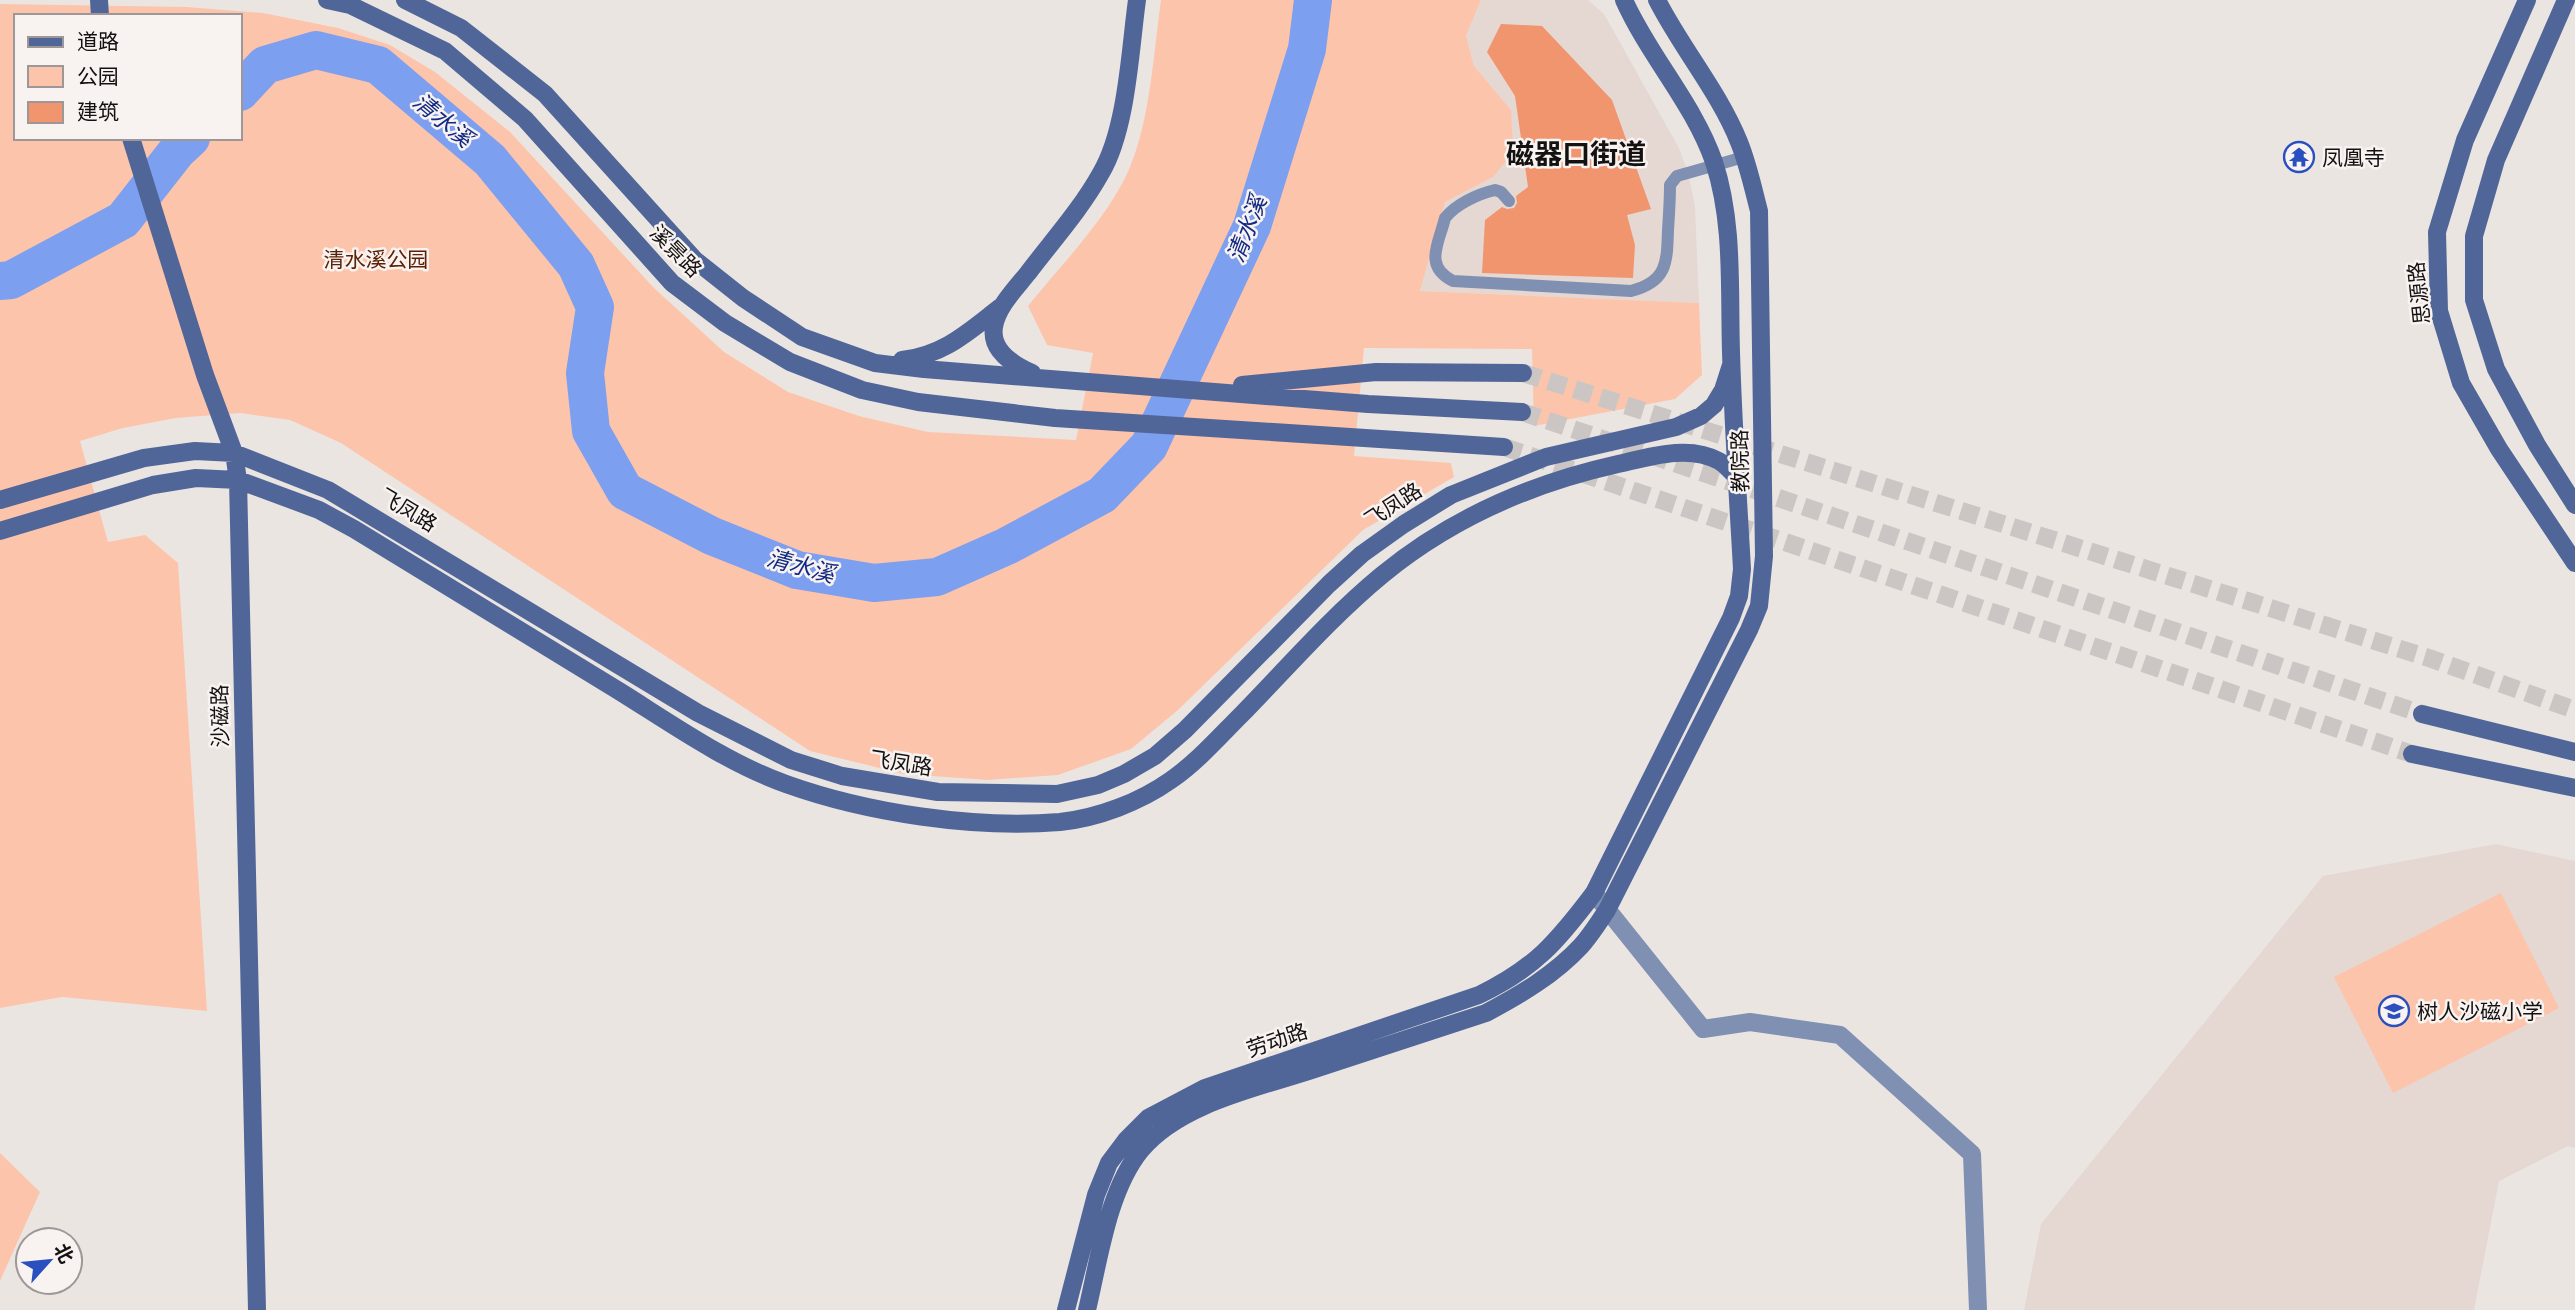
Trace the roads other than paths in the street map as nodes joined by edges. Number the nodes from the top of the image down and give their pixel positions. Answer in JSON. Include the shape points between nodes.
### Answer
{"nodes":[{"id":1,"x":327,"y":0,"type":"edge"},
{"id":2,"x":405,"y":0,"type":"edge"},
{"id":3,"x":1137,"y":0,"type":"edge"},
{"id":4,"x":1624,"y":0,"type":"edge"},
{"id":5,"x":1657,"y":0,"type":"edge"},
{"id":6,"x":2527,"y":0,"type":"edge"},
{"id":7,"x":2566,"y":0,"type":"edge"},
{"id":8,"x":132,"y":140,"type":"edge"},
{"id":9,"x":1744,"y":156,"type":"junction"},
{"id":10,"x":1714,"y":165,"type":"junction"},
{"id":11,"x":1509,"y":201,"type":"dead end"},
{"id":12,"x":1004,"y":304,"type":"junction"},
{"id":13,"x":875,"y":363,"type":"junction"},
{"id":14,"x":1731,"y":365,"type":"junction"},
{"id":15,"x":1523,"y":373,"type":"tunnel mouth"},
{"id":16,"x":1042,"y":378,"type":"junction"},
{"id":17,"x":1197,"y":389,"type":"junction"},
{"id":18,"x":1522,"y":412,"type":"tunnel mouth"},
{"id":19,"x":1504,"y":447,"type":"tunnel mouth"},
{"id":20,"x":234,"y":453,"type":"junction"},
{"id":21,"x":1737,"y":477,"type":"junction"},
{"id":22,"x":238,"y":481,"type":"junction"},
{"id":23,"x":0,"y":500,"type":"edge"},
{"id":24,"x":2575,"y":505,"type":"edge"},
{"id":25,"x":0,"y":531,"type":"edge"},
{"id":26,"x":2575,"y":563,"type":"edge"},
{"id":27,"x":2422,"y":714,"type":"tunnel mouth"},
{"id":28,"x":2575,"y":752,"type":"edge"},
{"id":29,"x":2412,"y":754,"type":"tunnel mouth"},
{"id":30,"x":2575,"y":788,"type":"edge"},
{"id":31,"x":1594,"y":893,"type":"junction"},
{"id":32,"x":1607,"y":910,"type":"junction"},
{"id":33,"x":257,"y":1310,"type":"edge"},
{"id":34,"x":1066,"y":1310,"type":"edge"},
{"id":35,"x":1087,"y":1310,"type":"edge"},
{"id":36,"x":1978,"y":1310,"type":"edge"}],
"edges":[{"from":1,"to":19,"type":"main road","name":"溪景路","via":[[350,5],[444,51],[525,119],[672,283],[725,323],[790,362],[862,390],[918,402],[1055,418]]},
{"from":2,"to":13,"type":"main road","name":"溪景路","via":[[461,28],[545,94],[695,260],[743,298],[802,337]]},
{"from":3,"to":12,"type":"main road","via":[[1124,96],[1103,170]]},
{"from":4,"to":10,"type":"main road","name":"教院路","via":[[1697,125]]},
{"from":5,"to":9,"type":"main road","name":"教院路","via":[[1723,109]]},
{"from":6,"to":26,"type":"main road","name":"思源路","via":[[2465,140],[2437,232],[2439,311],[2461,383]]},
{"from":7,"to":24,"type":"main road","via":[[2496,160],[2474,236],[2474,300],[2496,369]]},
{"from":8,"to":20,"type":"main road","name":"沙磁路"},
{"from":9,"to":10,"type":"lane"},
{"from":9,"to":32,"type":"main road","name":"教院路","via":[[1759,211],[1764,556],[1759,606]]},
{"from":10,"to":11,"type":"lane","via":[[1673,179],[1667,262],[1650,284],[1631,291],[1553,281],[1453,281],[1440,272],[1434,259],[1446,218],[1455,207],[1495,190]]},
{"from":10,"to":14,"type":"main road","name":"教院路","via":[[1727,222]]},
{"from":12,"to":13,"type":"main road","via":[[946,348],[924,357]]},
{"from":12,"to":16,"type":"main road","via":[[994,326],[994,340],[1016,366]]},
{"from":13,"to":16,"type":"main road","name":"溪景路"},
{"from":14,"to":20,"type":"main road","name":"飞凤路","via":[[1723,390],[1701,416],[1675,427],[1546,457],[1451,495],[1404,524],[1337,577],[1155,756],[1098,785],[1057,794],[939,792],[842,776],[791,760],[698,713],[348,501]]},
{"from":14,"to":21,"type":"main road","name":"教院路"},
{"from":15,"to":17,"type":"main road","via":[[1376,372]]},
{"from":16,"to":17,"type":"main road","name":"溪景路"},
{"from":17,"to":18,"type":"main road"},
{"from":20,"to":22,"type":"main road","name":"沙磁路"},
{"from":20,"to":23,"type":"main road","name":"飞凤路","via":[[195,451],[144,458]]},
{"from":21,"to":22,"type":"main road","via":[[1720,461],[1673,453],[1591,470],[1507,499],[1421,546],[1383,575],[1170,781],[1104,813],[1028,823],[981,823],[874,808],[782,783],[686,732],[319,509]]},
{"from":21,"to":31,"type":"main road","name":"教院路","via":[[1739,596]]},
{"from":22,"to":25,"type":"main road","via":[[196,478],[153,485]]},
{"from":22,"to":33,"type":"main road","name":"沙磁路"},
{"from":27,"to":28,"type":"main road"},
{"from":29,"to":30,"type":"main road"},
{"from":31,"to":32,"type":"street"},
{"from":31,"to":34,"type":"main road","name":"劳动路","via":[[1568,928],[1512,979],[1479,995],[1205,1088],[1149,1118],[1109,1163]]},
{"from":32,"to":35,"type":"main road","name":"劳动路","via":[[1581,946],[1550,974],[1486,1013],[1209,1104],[1158,1132],[1140,1151],[1112,1206]]},
{"from":32,"to":36,"type":"street","via":[[1703,1029],[1750,1022],[1840,1035],[1972,1154]]}]}
